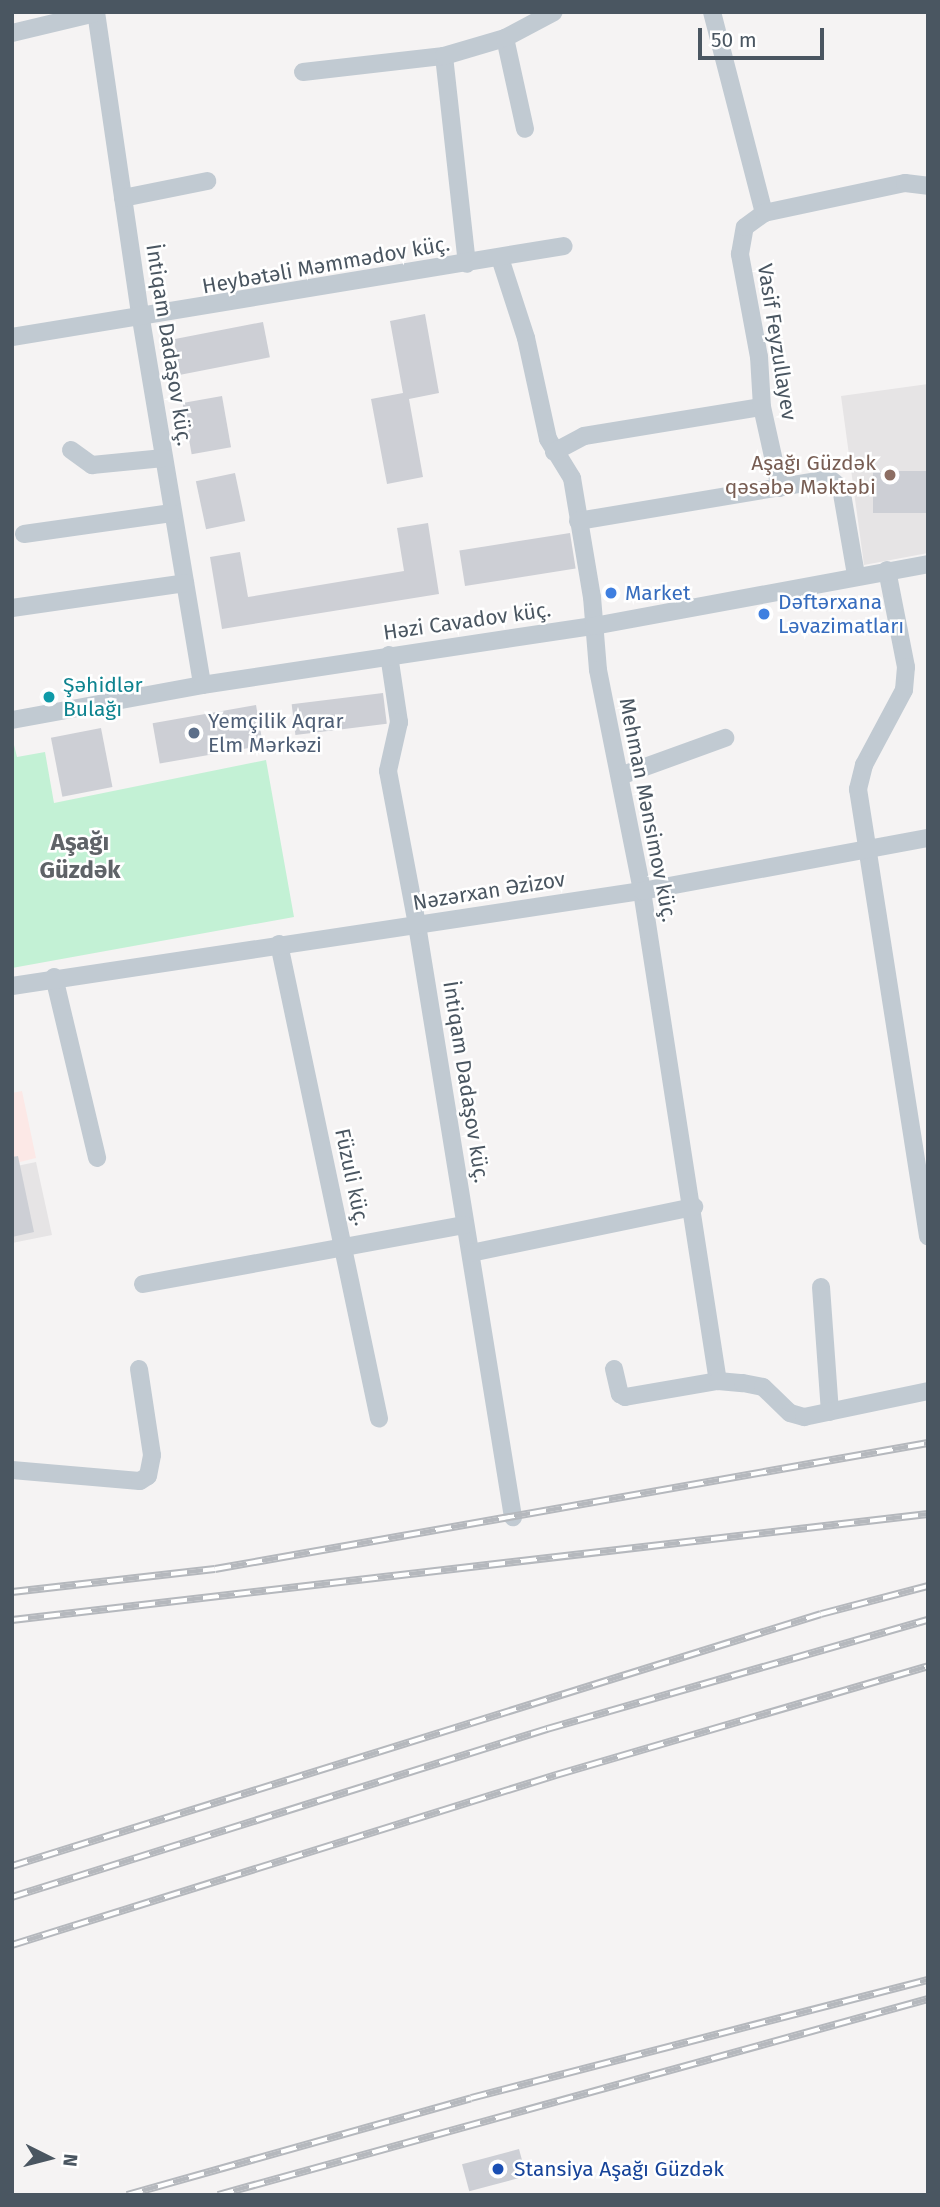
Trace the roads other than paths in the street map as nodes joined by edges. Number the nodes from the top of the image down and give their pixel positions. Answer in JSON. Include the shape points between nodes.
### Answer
{"nodes":[{"id":1,"x":554,"y":12,"type":"edge"},
{"id":2,"x":712,"y":12,"type":"edge"},
{"id":3,"x":96,"y":13,"type":"edge"},
{"id":4,"x":12,"y":33,"type":"edge"},
{"id":5,"x":505,"y":38,"type":"junction"},
{"id":6,"x":444,"y":56,"type":"junction"},
{"id":7,"x":303,"y":72,"type":"dead end"},
{"id":8,"x":524,"y":130,"type":"dead end"},
{"id":9,"x":207,"y":181,"type":"dead end"},
{"id":10,"x":928,"y":186,"type":"edge"},
{"id":11,"x":123,"y":198,"type":"junction"},
{"id":12,"x":764,"y":213,"type":"junction"},
{"id":13,"x":564,"y":246,"type":"dead end"},
{"id":14,"x":500,"y":258,"type":"junction"},
{"id":15,"x":467,"y":264,"type":"junction"},
{"id":16,"x":141,"y":319,"type":"junction"},
{"id":17,"x":12,"y":337,"type":"edge"},
{"id":18,"x":762,"y":407,"type":"junction"},
{"id":19,"x":71,"y":450,"type":"dead end"},
{"id":20,"x":554,"y":452,"type":"junction"},
{"id":21,"x":164,"y":458,"type":"junction"},
{"id":22,"x":780,"y":488,"type":"junction"},
{"id":23,"x":172,"y":513,"type":"junction"},
{"id":24,"x":578,"y":521,"type":"junction"},
{"id":25,"x":24,"y":534,"type":"dead end"},
{"id":26,"x":928,"y":564,"type":"edge"},
{"id":27,"x":887,"y":570,"type":"junction"},
{"id":28,"x":856,"y":575,"type":"junction"},
{"id":29,"x":185,"y":583,"type":"junction"},
{"id":30,"x":12,"y":608,"type":"edge"},
{"id":31,"x":594,"y":626,"type":"junction"},
{"id":32,"x":389,"y":655,"type":"junction"},
{"id":33,"x":202,"y":685,"type":"junction"},
{"id":34,"x":12,"y":720,"type":"edge"},
{"id":35,"x":725,"y":738,"type":"dead end"},
{"id":36,"x":621,"y":776,"type":"junction"},
{"id":37,"x":928,"y":838,"type":"edge"},
{"id":38,"x":867,"y":849,"type":"junction"},
{"id":39,"x":642,"y":891,"type":"junction"},
{"id":40,"x":417,"y":925,"type":"junction"},
{"id":41,"x":279,"y":944,"type":"junction"},
{"id":42,"x":54,"y":977,"type":"junction"},
{"id":43,"x":12,"y":986,"type":"edge"},
{"id":44,"x":97,"y":1158,"type":"dead end"},
{"id":45,"x":922,"y":1167,"type":"edge"},
{"id":46,"x":694,"y":1207,"type":"junction"},
{"id":47,"x":465,"y":1225,"type":"junction"},
{"id":48,"x":928,"y":1237,"type":"edge"},
{"id":49,"x":343,"y":1244,"type":"junction"},
{"id":50,"x":471,"y":1253,"type":"junction"},
{"id":51,"x":143,"y":1284,"type":"dead end"},
{"id":52,"x":821,"y":1287,"type":"dead end"},
{"id":53,"x":139,"y":1368,"type":"dead end"},
{"id":54,"x":614,"y":1368,"type":"dead end"},
{"id":55,"x":718,"y":1381,"type":"junction"},
{"id":56,"x":928,"y":1391,"type":"edge"},
{"id":57,"x":830,"y":1412,"type":"junction"},
{"id":58,"x":379,"y":1419,"type":"dead end"},
{"id":59,"x":12,"y":1470,"type":"edge"},
{"id":60,"x":513,"y":1517,"type":"dead end"}],
"edges":[{"from":1,"to":5,"type":"street"},
{"from":2,"to":12,"type":"street"},
{"from":3,"to":4,"type":"street"},
{"from":3,"to":11,"type":"street","name":"İntiqam Dadaşov küç."},
{"from":5,"to":6,"type":"street"},
{"from":5,"to":8,"type":"street"},
{"from":6,"to":7,"type":"street"},
{"from":6,"to":15,"type":"street"},
{"from":9,"to":11,"type":"street"},
{"from":10,"to":12,"type":"street","via":[[905,183]]},
{"from":11,"to":16,"type":"street","name":"İntiqam Dadaşov küç."},
{"from":12,"to":18,"type":"street","name":"Vasif Feyzullayev","via":[[745,227],[740,240],[759,357]]},
{"from":13,"to":14,"type":"street","name":"Heybətəli Məmmədov küç."},
{"from":14,"to":15,"type":"street","name":"Heybətəli Məmmədov küç."},
{"from":14,"to":20,"type":"street","name":"Mehman Mənsimov küç."},
{"from":15,"to":16,"type":"street","name":"Heybətəli Məmmədov küç."},
{"from":16,"to":17,"type":"street","name":"Heybətəli Məmmədov küç."},
{"from":16,"to":21,"type":"street","name":"İntiqam Dadaşov küç."},
{"from":18,"to":20,"type":"street","via":[[584,436]]},
{"from":18,"to":22,"type":"street","name":"Vasif Feyzullayev"},
{"from":19,"to":21,"type":"street","via":[[92,465]]},
{"from":20,"to":24,"type":"street","name":"Mehman Mənsimov küç.","via":[[572,478]]},
{"from":21,"to":23,"type":"street","name":"İntiqam Dadaşov küç."},
{"from":22,"to":24,"type":"street"},
{"from":22,"to":28,"type":"street","via":[[819,480],[838,483]]},
{"from":23,"to":25,"type":"street"},
{"from":23,"to":29,"type":"street","name":"İntiqam Dadaşov küç."},
{"from":24,"to":31,"type":"street","name":"Mehman Mənsimov küç."},
{"from":26,"to":27,"type":"street","name":"Həzi Cavadov küç."},
{"from":27,"to":28,"type":"street","name":"Həzi Cavadov küç."},
{"from":27,"to":38,"type":"street","via":[[906,667],[896,712],[864,765],[859,789]]},
{"from":28,"to":31,"type":"street","name":"Həzi Cavadov küç."},
{"from":29,"to":30,"type":"street"},
{"from":29,"to":33,"type":"street","name":"İntiqam Dadaşov küç."},
{"from":31,"to":32,"type":"street","name":"Həzi Cavadov küç."},
{"from":31,"to":36,"type":"street","name":"Mehman Mənsimov küç.","via":[[598,670]]},
{"from":32,"to":33,"type":"street","name":"Həzi Cavadov küç."},
{"from":32,"to":40,"type":"street","name":"İntiqam Dadaşov küç.","via":[[399,722],[388,771]]},
{"from":33,"to":34,"type":"street","name":"Həzi Cavadov küç."},
{"from":35,"to":36,"type":"street"},
{"from":36,"to":39,"type":"street","name":"Mehman Mənsimov küç."},
{"from":37,"to":38,"type":"street","name":"Nəzərxan Əzizov"},
{"from":38,"to":39,"type":"street","name":"Nəzərxan Əzizov"},
{"from":38,"to":45,"type":"street"},
{"from":39,"to":40,"type":"street","name":"Nəzərxan Əzizov"},
{"from":39,"to":46,"type":"street","name":"Mehman Mənsimov küç."},
{"from":40,"to":41,"type":"street","name":"Nəzərxan Əzizov"},
{"from":40,"to":47,"type":"street","name":"İntiqam Dadaşov küç."},
{"from":41,"to":42,"type":"street","name":"Nəzərxan Əzizov"},
{"from":41,"to":49,"type":"street","name":"Füzuli küç."},
{"from":42,"to":43,"type":"street","name":"Nəzərxan Əzizov"},
{"from":42,"to":44,"type":"street"},
{"from":45,"to":48,"type":"street"},
{"from":46,"to":50,"type":"street"},
{"from":46,"to":55,"type":"street","name":"Mehman Mənsimov küç."},
{"from":47,"to":49,"type":"street"},
{"from":47,"to":50,"type":"street","name":"İntiqam Dadaşov küç."},
{"from":49,"to":51,"type":"street"},
{"from":49,"to":58,"type":"street","name":"Füzuli küç."},
{"from":50,"to":60,"type":"street","name":"İntiqam Dadaşov küç."},
{"from":52,"to":57,"type":"street"},
{"from":53,"to":59,"type":"street","via":[[152,1455],[148,1476],[140,1481]]},
{"from":54,"to":55,"type":"street","via":[[620,1394],[625,1397]]},
{"from":55,"to":57,"type":"street","via":[[763,1387],[796,1416]]},
{"from":56,"to":57,"type":"street"}]}
